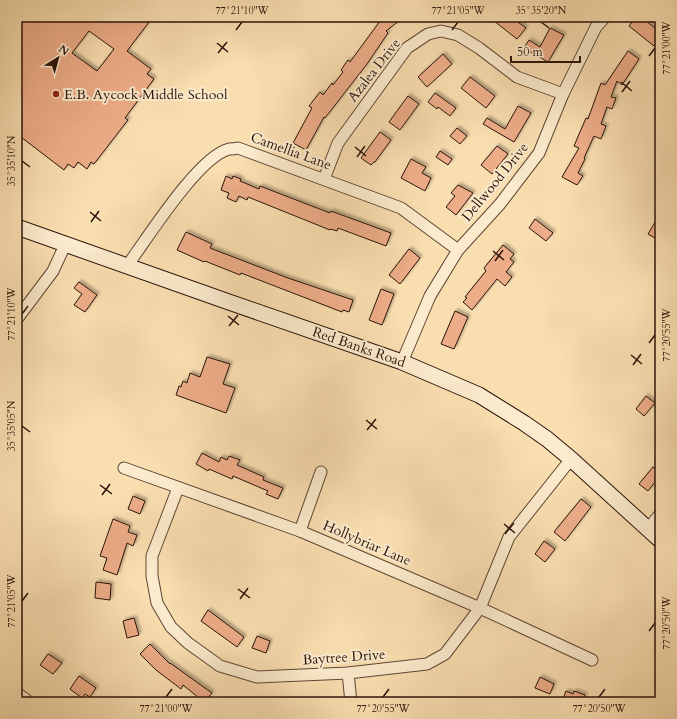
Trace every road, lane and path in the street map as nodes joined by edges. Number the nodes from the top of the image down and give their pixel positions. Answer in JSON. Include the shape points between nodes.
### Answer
{"nodes":[{"id":1,"x":605,"y":17,"type":"edge"},
{"id":2,"x":563,"y":94,"type":"junction"},
{"id":3,"x":324,"y":179,"type":"junction"},
{"id":4,"x":17,"y":227,"type":"edge"},
{"id":5,"x":65,"y":245,"type":"junction"},
{"id":6,"x":458,"y":250,"type":"junction"},
{"id":7,"x":127,"y":266,"type":"junction"},
{"id":8,"x":17,"y":319,"type":"edge"},
{"id":9,"x":402,"y":362,"type":"junction"},
{"id":10,"x":571,"y":459,"type":"junction"},
{"id":11,"x":124,"y":468,"type":"dead end"},
{"id":12,"x":321,"y":472,"type":"dead end"},
{"id":13,"x":178,"y":488,"type":"junction"},
{"id":14,"x":660,"y":514,"type":"edge"},
{"id":15,"x":648,"y":529,"type":"junction"},
{"id":16,"x":300,"y":531,"type":"junction"},
{"id":17,"x":660,"y":540,"type":"edge"},
{"id":18,"x":480,"y":608,"type":"junction"},
{"id":19,"x":592,"y":660,"type":"dead end"},
{"id":20,"x":348,"y":673,"type":"junction"},
{"id":21,"x":17,"y":693,"type":"edge"},
{"id":22,"x":29,"y":702,"type":"edge"},
{"id":23,"x":351,"y":702,"type":"edge"}],
"edges":[{"from":1,"to":2,"type":"street","name":"Dellwood Drive","via":[[596,27]]},
{"from":2,"to":3,"type":"street","name":"Azalea Drive","via":[[517,77],[458,35],[441,31],[428,34],[407,48],[338,143]]},
{"from":2,"to":6,"type":"street","name":"Dellwood Drive","via":[[539,153],[500,204]]},
{"from":3,"to":6,"type":"street","name":"Camellia Lane","via":[[402,208]]},
{"from":3,"to":7,"type":"street","name":"Camellia Lane","via":[[238,148],[228,149],[217,155],[192,179]]},
{"from":4,"to":5,"type":"street","name":"Red Banks Road"},
{"from":5,"to":7,"type":"street","name":"Red Banks Road"},
{"from":5,"to":8,"type":"street","via":[[53,271]]},
{"from":6,"to":9,"type":"street","name":"Dellwood Drive","via":[[430,296]]},
{"from":7,"to":9,"type":"street","name":"Red Banks Road"},
{"from":9,"to":10,"type":"street","name":"Red Banks Road","via":[[479,395],[524,423]]},
{"from":10,"to":15,"type":"street","name":"Red Banks Road"},
{"from":10,"to":18,"type":"street","name":"Baytree Drive","via":[[509,537]]},
{"from":11,"to":13,"type":"street","name":"Hollybriar Lane"},
{"from":12,"to":16,"type":"street"},
{"from":13,"to":16,"type":"street","name":"Hollybriar Lane"},
{"from":13,"to":20,"type":"street","name":"Baytree Drive","via":[[152,556],[152,576],[157,604],[171,627],[220,666],[257,677]]},
{"from":14,"to":15,"type":"street"},
{"from":15,"to":17,"type":"street","name":"Red Banks Road"},
{"from":16,"to":18,"type":"street","name":"Hollybriar Lane"},
{"from":18,"to":19,"type":"street","name":"Hollybriar Lane"},
{"from":18,"to":20,"type":"street","name":"Baytree Drive","via":[[445,654],[427,664]]},
{"from":20,"to":23,"type":"street"},
{"from":21,"to":22,"type":"street"}]}
